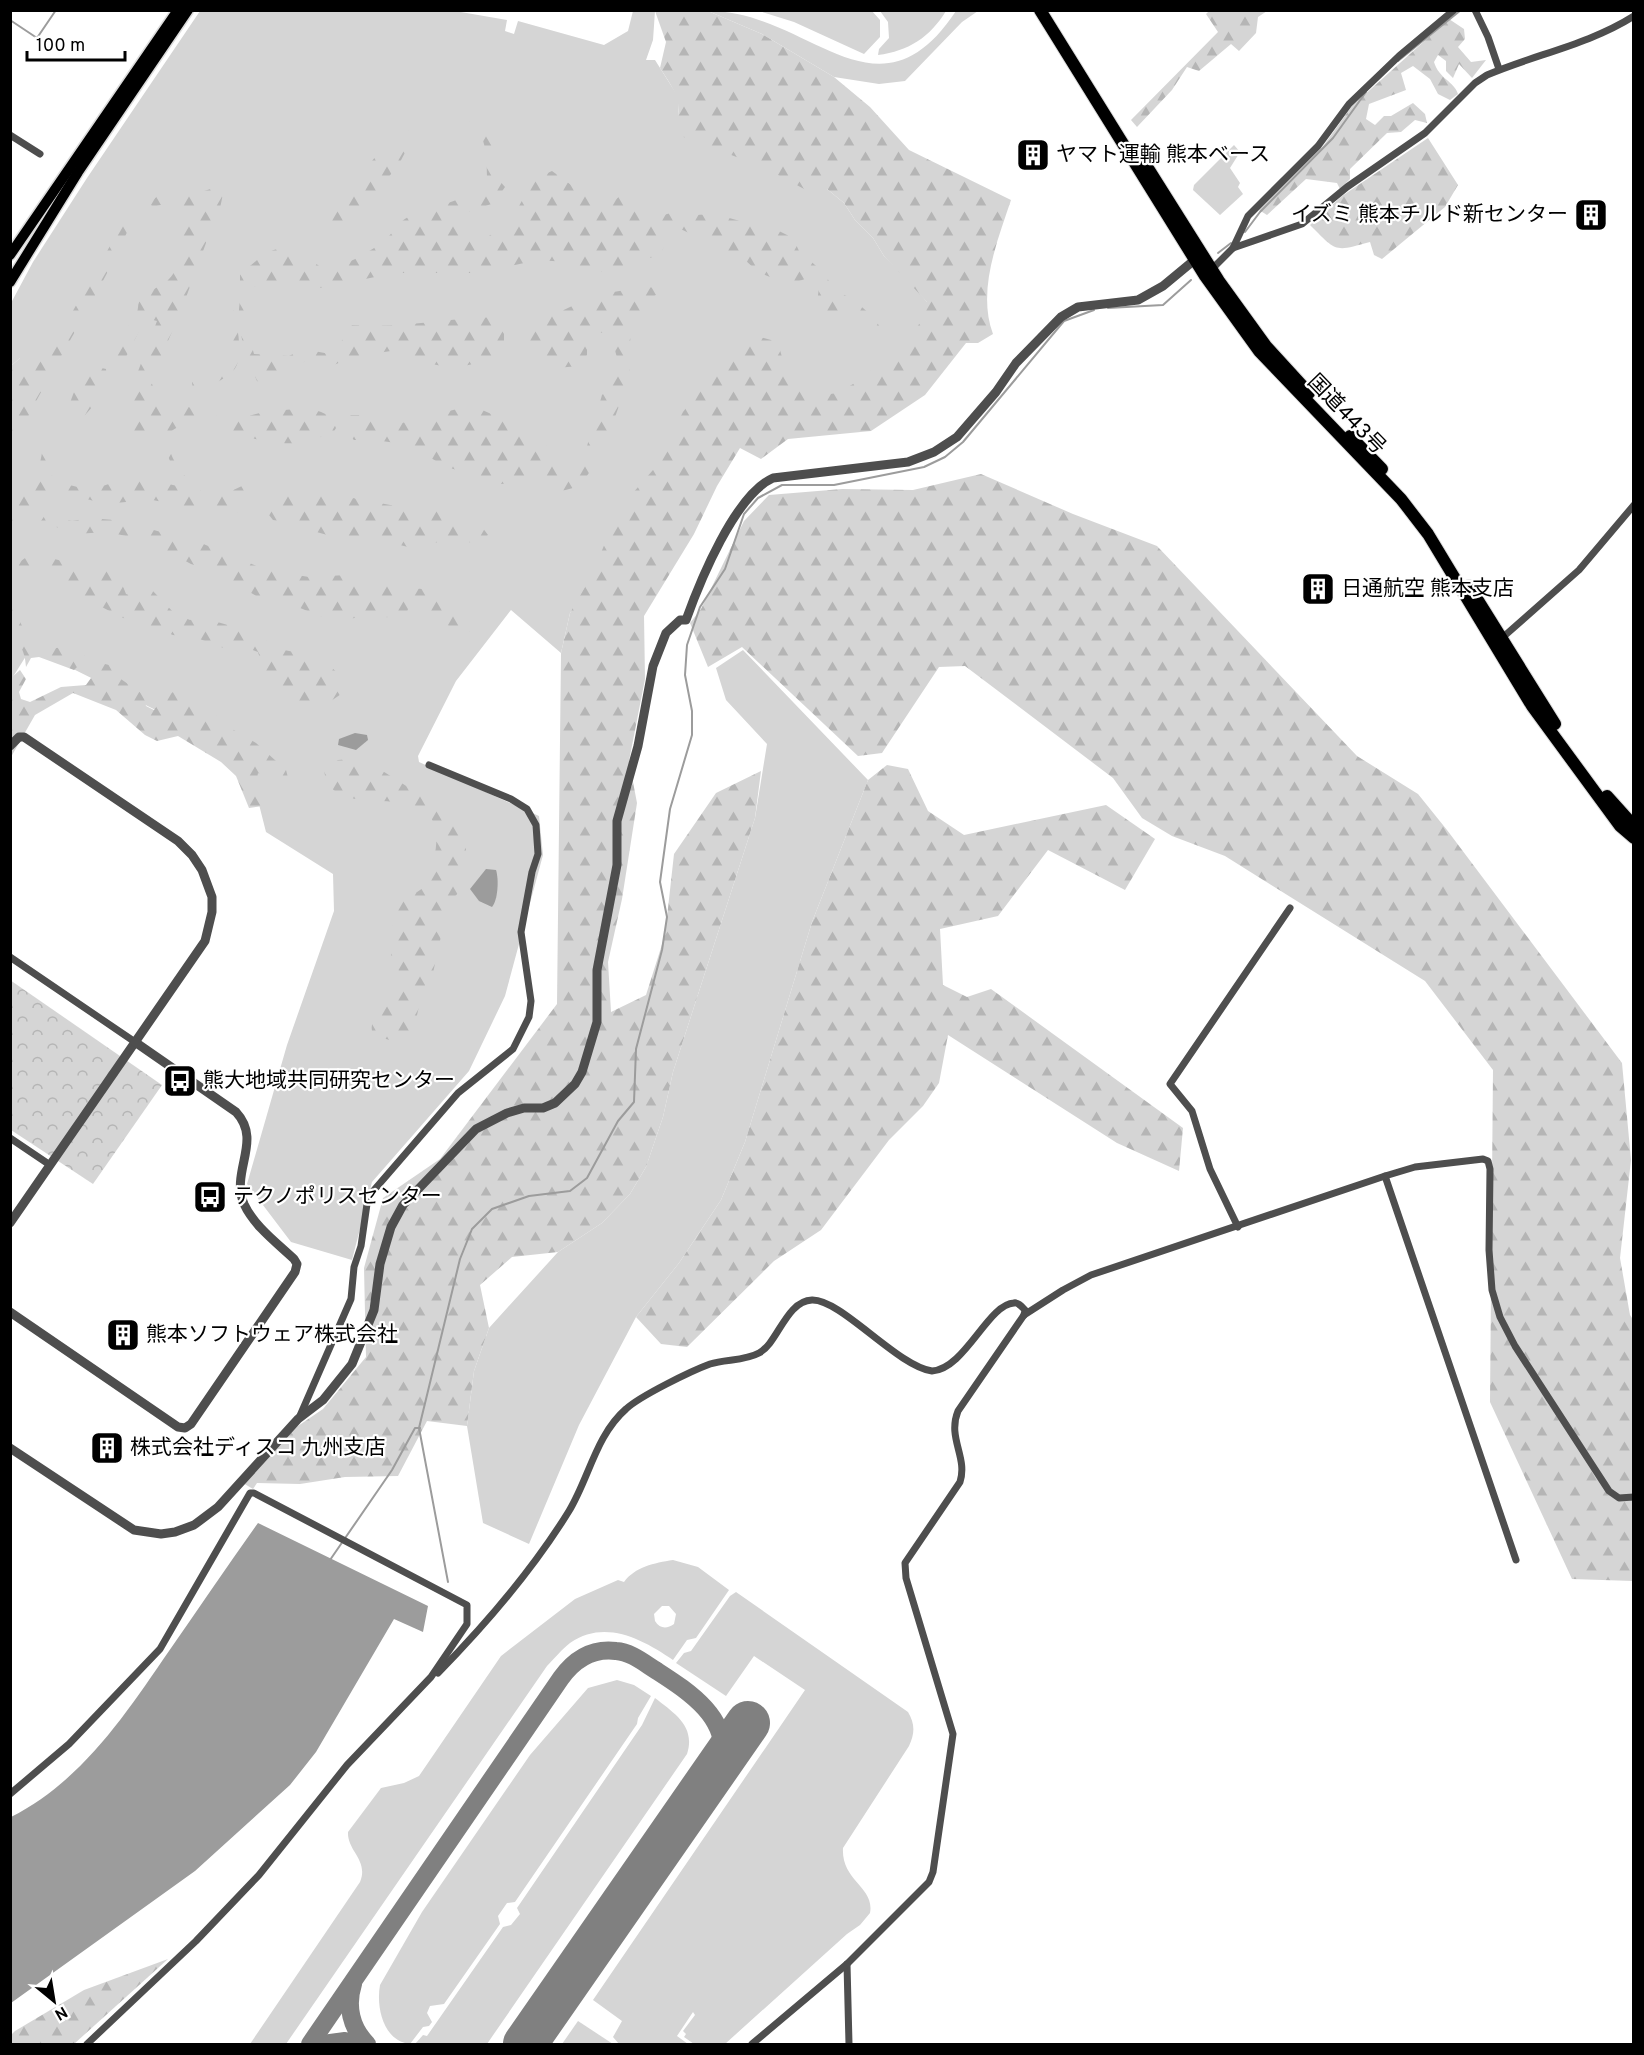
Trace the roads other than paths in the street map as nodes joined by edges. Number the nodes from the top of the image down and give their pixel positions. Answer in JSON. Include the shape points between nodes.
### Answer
{"nodes":[{"id":1,"x":178,"y":10,"type":"edge"},
{"id":2,"x":188,"y":10,"type":"edge"},
{"id":3,"x":1040,"y":10,"type":"edge"},
{"id":4,"x":1049,"y":10,"type":"edge"},
{"id":5,"x":1454,"y":10,"type":"edge"},
{"id":6,"x":1475,"y":10,"type":"edge"},
{"id":7,"x":1634,"y":16,"type":"edge"},
{"id":8,"x":1499,"y":69,"type":"junction"},
{"id":9,"x":10,"y":135,"type":"edge"},
{"id":10,"x":40,"y":154,"type":"dead end"},
{"id":11,"x":1233,"y":248,"type":"junction"},
{"id":12,"x":10,"y":255,"type":"edge"},
{"id":13,"x":1199,"y":257,"type":"junction"},
{"id":14,"x":1212,"y":269,"type":"junction"},
{"id":15,"x":10,"y":282,"type":"edge"},
{"id":16,"x":1634,"y":505,"type":"edge"},
{"id":17,"x":1502,"y":638,"type":"junction"},
{"id":18,"x":10,"y":746,"type":"edge"},
{"id":19,"x":429,"y":765,"type":"dead end"},
{"id":20,"x":1634,"y":826,"type":"edge"},
{"id":21,"x":1634,"y":838,"type":"edge"},
{"id":22,"x":1290,"y":908,"type":"dead end"},
{"id":23,"x":10,"y":957,"type":"edge"},
{"id":24,"x":135,"y":1041,"type":"junction"},
{"id":25,"x":10,"y":1138,"type":"edge"},
{"id":26,"x":50,"y":1165,"type":"junction"},
{"id":27,"x":1385,"y":1176,"type":"junction"},
{"id":28,"x":10,"y":1223,"type":"edge"},
{"id":29,"x":1238,"y":1227,"type":"junction"},
{"id":30,"x":10,"y":1312,"type":"edge"},
{"id":31,"x":1024,"y":1315,"type":"junction"},
{"id":32,"x":298,"y":1419,"type":"junction"},
{"id":33,"x":10,"y":1448,"type":"edge"},
{"id":34,"x":1634,"y":1497,"type":"edge"},
{"id":35,"x":1516,"y":1560,"type":"dead end"},
{"id":36,"x":347,"y":1765,"type":"junction"},
{"id":37,"x":10,"y":1794,"type":"edge"},
{"id":38,"x":848,"y":1964,"type":"junction"},
{"id":39,"x":87,"y":2044,"type":"edge"},
{"id":40,"x":752,"y":2044,"type":"edge"},
{"id":41,"x":849,"y":2044,"type":"edge"}],
"edges":[{"from":1,"to":12,"type":"main road"},
{"from":2,"to":15,"type":"main road","via":[[78,172]]},
{"from":3,"to":13,"type":"highway","name":"国道443号"},
{"from":4,"to":13,"type":"highway","name":"国道443号"},
{"from":5,"to":11,"type":"street","via":[[1349,104],[1318,146],[1248,216]]},
{"from":6,"to":8,"type":"street"},
{"from":7,"to":8,"type":"street","via":[[1585,41]]},
{"from":8,"to":11,"type":"street","via":[[1474,83],[1425,133],[1302,224]]},
{"from":9,"to":10,"type":"street"},
{"from":11,"to":14,"type":"street"},
{"from":13,"to":14,"type":"highway","name":"国道443号"},
{"from":13,"to":21,"type":"highway","name":"国道443号","via":[[1259,351],[1401,499],[1428,534],[1532,706],[1620,826]]},
{"from":13,"to":32,"type":"street","via":[[1164,286],[1138,300],[1078,307],[1061,317],[1016,363],[957,436],[934,452],[909,462],[773,478],[763,482],[746,500],[705,574],[686,620],[680,620],[666,633],[653,666],[638,746],[617,821],[617,865],[597,970],[597,1022],[582,1072],[555,1103],[507,1113],[476,1130],[404,1205],[391,1227],[380,1264],[374,1310],[352,1364],[323,1400]]},
{"from":14,"to":17,"type":"highway","name":"国道443号","via":[[1266,346],[1434,530]]},
{"from":16,"to":17,"type":"street","via":[[1578,570]]},
{"from":17,"to":20,"type":"highway","name":"国道443号","via":[[1563,736]]},
{"from":18,"to":24,"type":"street","via":[[24,737],[178,841],[205,877],[212,897],[205,940]]},
{"from":19,"to":32,"type":"street","via":[[511,799],[527,809],[536,825],[538,854],[521,932],[531,1001],[528,1017],[513,1049],[458,1093],[368,1197],[351,1299]]},
{"from":22,"to":29,"type":"street","via":[[1170,1084],[1192,1111],[1210,1169]]},
{"from":23,"to":24,"type":"street"},
{"from":24,"to":26,"type":"street"},
{"from":24,"to":30,"type":"street","via":[[245,1121],[248,1131],[240,1184],[244,1203],[254,1221],[294,1259],[295,1272],[185,1428],[178,1427]]},
{"from":25,"to":26,"type":"street"},
{"from":26,"to":28,"type":"street"},
{"from":27,"to":29,"type":"street"},
{"from":27,"to":34,"type":"street","via":[[1415,1167],[1488,1161],[1492,1290],[1500,1317],[1609,1491],[1619,1498]]},
{"from":27,"to":35,"type":"street"},
{"from":29,"to":31,"type":"street","via":[[1091,1275]]},
{"from":31,"to":36,"type":"street","via":[[1025,1310],[1012,1303],[996,1314],[948,1366],[932,1371],[906,1359],[831,1307],[812,1300],[782,1322],[768,1346],[758,1354],[710,1364],[627,1408],[606,1434],[583,1487],[528,1573],[476,1634]]},
{"from":31,"to":38,"type":"street","via":[[958,1411],[953,1428],[962,1467],[960,1482],[905,1563],[906,1578],[953,1734],[933,1872],[929,1882]]},
{"from":32,"to":33,"type":"street","via":[[212,1512],[184,1530],[161,1534],[134,1530],[117,1521]]},
{"from":36,"to":37,"type":"street","via":[[431,1677],[467,1624],[466,1605],[250,1493],[160,1649],[69,1744]]},
{"from":36,"to":39,"type":"street","via":[[259,1875]]},
{"from":38,"to":40,"type":"street"},
{"from":38,"to":41,"type":"street"}]}
